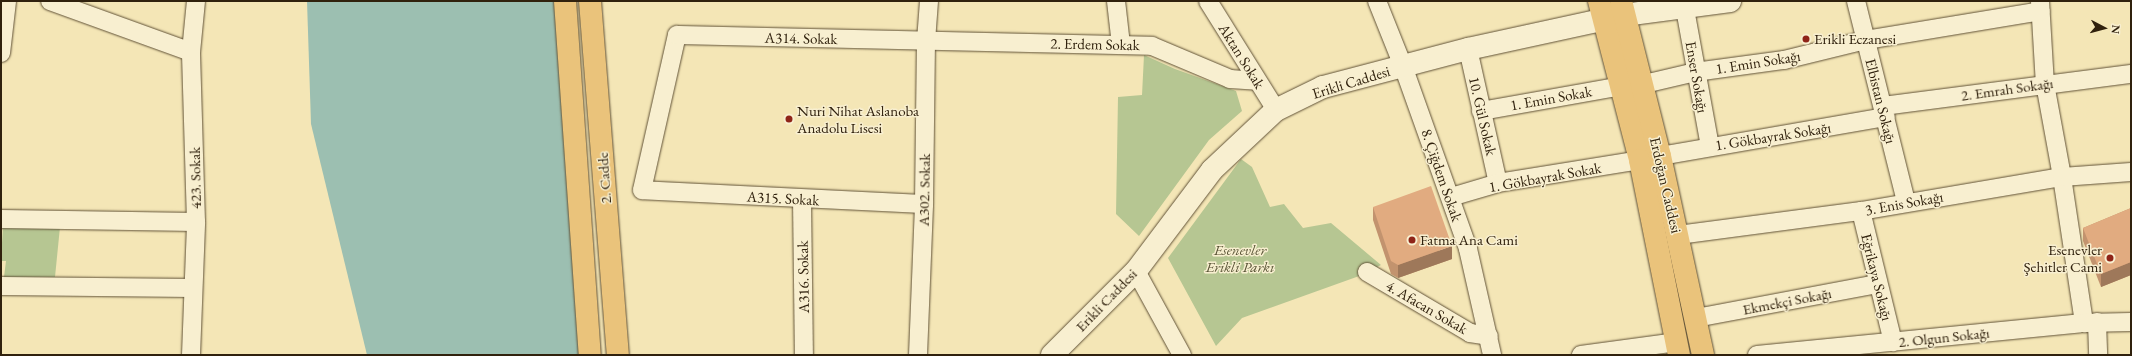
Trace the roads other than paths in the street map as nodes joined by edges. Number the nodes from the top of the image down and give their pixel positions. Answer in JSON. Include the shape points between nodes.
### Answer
{"nodes":[{"id":1,"x":7,"y":1,"type":"edge"},
{"id":2,"x":50,"y":1,"type":"edge"},
{"id":3,"x":196,"y":1,"type":"edge"},
{"id":4,"x":565,"y":1,"type":"edge"},
{"id":5,"x":590,"y":1,"type":"edge"},
{"id":6,"x":929,"y":1,"type":"edge"},
{"id":7,"x":1116,"y":1,"type":"edge"},
{"id":8,"x":1208,"y":1,"type":"edge"},
{"id":9,"x":1377,"y":1,"type":"edge"},
{"id":10,"x":1730,"y":1,"type":"edge"},
{"id":11,"x":1856,"y":1,"type":"edge"},
{"id":12,"x":2041,"y":6,"type":"edge"},
{"id":13,"x":1612,"y":9,"type":"edge"},
{"id":14,"x":1685,"y":9,"type":"junction"},
{"id":15,"x":1866,"y":40,"type":"junction"},
{"id":16,"x":926,"y":41,"type":"junction"},
{"id":17,"x":1121,"y":45,"type":"junction"},
{"id":18,"x":1468,"y":49,"type":"junction"},
{"id":19,"x":191,"y":52,"type":"junction"},
{"id":20,"x":1,"y":54,"type":"edge"},
{"id":21,"x":1403,"y":66,"type":"junction"},
{"id":22,"x":1695,"y":72,"type":"junction"},
{"id":23,"x":2131,"y":74,"type":"edge"},
{"id":24,"x":1257,"y":81,"type":"junction"},
{"id":25,"x":2045,"y":84,"type":"junction"},
{"id":26,"x":1631,"y":85,"type":"junction"},
{"id":27,"x":1276,"y":110,"type":"junction"},
{"id":28,"x":1481,"y":111,"type":"junction"},
{"id":29,"x":1884,"y":112,"type":"junction"},
{"id":30,"x":1710,"y":146,"type":"junction"},
{"id":31,"x":1650,"y":158,"type":"junction"},
{"id":32,"x":2131,"y":172,"type":"edge"},
{"id":33,"x":2062,"y":177,"type":"junction"},
{"id":34,"x":1498,"y":183,"type":"junction"},
{"id":35,"x":642,"y":190,"type":"joint"},
{"id":36,"x":1451,"y":197,"type":"junction"},
{"id":37,"x":802,"y":199,"type":"junction"},
{"id":38,"x":1906,"y":202,"type":"junction"},
{"id":39,"x":924,"y":204,"type":"junction"},
{"id":40,"x":1861,"y":211,"type":"junction"},
{"id":41,"x":1,"y":219,"type":"edge"},
{"id":42,"x":196,"y":222,"type":"junction"},
{"id":43,"x":1678,"y":235,"type":"junction"},
{"id":44,"x":1136,"y":271,"type":"junction"},
{"id":45,"x":1367,"y":272,"type":"dead end"},
{"id":46,"x":1878,"y":284,"type":"junction"},
{"id":47,"x":1,"y":286,"type":"edge"},
{"id":48,"x":193,"y":288,"type":"junction"},
{"id":49,"x":1696,"y":318,"type":"junction"},
{"id":50,"x":2131,"y":322,"type":"edge"},
{"id":51,"x":2090,"y":323,"type":"junction"},
{"id":52,"x":1489,"y":336,"type":"junction"},
{"id":53,"x":1893,"y":342,"type":"junction"},
{"id":54,"x":1678,"y":349,"type":"edge"},
{"id":55,"x":191,"y":355,"type":"edge"},
{"id":56,"x":590,"y":355,"type":"edge"},
{"id":57,"x":618,"y":355,"type":"edge"},
{"id":58,"x":804,"y":355,"type":"edge"},
{"id":59,"x":918,"y":355,"type":"edge"},
{"id":60,"x":1052,"y":355,"type":"edge"},
{"id":61,"x":1182,"y":355,"type":"edge"},
{"id":62,"x":1492,"y":355,"type":"edge"},
{"id":63,"x":1581,"y":355,"type":"edge"},
{"id":64,"x":1703,"y":355,"type":"edge"},
{"id":65,"x":1757,"y":355,"type":"edge"},
{"id":66,"x":2098,"y":355,"type":"edge"}],
"edges":[{"from":1,"to":20,"type":"street"},
{"from":2,"to":19,"type":"street"},
{"from":3,"to":19,"type":"street","name":"423. Sokak"},
{"from":4,"to":56,"type":"main road","name":"2. Cadde"},
{"from":5,"to":57,"type":"main road","name":"2. Cadde"},
{"from":6,"to":16,"type":"street","name":"A302. Sokak"},
{"from":7,"to":17,"type":"street"},
{"from":8,"to":24,"type":"street","name":"Aktan Sokak"},
{"from":9,"to":21,"type":"street","name":"8. Çiğdem Sokak"},
{"from":10,"to":14,"type":"main road","name":"Erikli Caddesi"},
{"from":11,"to":15,"type":"street","name":"Elbistan Sokağı"},
{"from":12,"to":15,"type":"street","name":"1. Emin Sokağı"},
{"from":12,"to":25,"type":"street"},
{"from":13,"to":14,"type":"main road","name":"Erikli Caddesi"},
{"from":13,"to":18,"type":"main road","name":"Erikli Caddesi"},
{"from":13,"to":26,"type":"main road","name":"Erdoğan Caddesi"},
{"from":14,"to":22,"type":"street","name":"Enser Sokağı"},
{"from":15,"to":22,"type":"street","name":"1. Emin Sokağı","via":[[1784,60]]},
{"from":15,"to":29,"type":"street","name":"Elbistan Sokağı"},
{"from":16,"to":17,"type":"street","name":"2. Erdem Sokak"},
{"from":16,"to":35,"type":"street","name":"A314. Sokak","via":[[677,35]]},
{"from":16,"to":39,"type":"street","name":"A302. Sokak"},
{"from":17,"to":24,"type":"street","name":"2. Erdem Sokak","via":[[1152,46],[1230,79]]},
{"from":18,"to":21,"type":"main road","name":"Erikli Caddesi"},
{"from":18,"to":28,"type":"street","name":"10. Gül Sokak"},
{"from":19,"to":42,"type":"street","name":"423. Sokak"},
{"from":21,"to":27,"type":"main road","name":"Erikli Caddesi","via":[[1323,87]]},
{"from":21,"to":36,"type":"street","name":"8. Çiğdem Sokak"},
{"from":22,"to":26,"type":"street","name":"1. Emin Sokağı"},
{"from":22,"to":30,"type":"street","name":"Enser Sokağı"},
{"from":23,"to":25,"type":"street","name":"2. Emrah Sokağı"},
{"from":24,"to":27,"type":"street","name":"Aktan Sokak"},
{"from":25,"to":29,"type":"street","name":"2. Emrah Sokağı"},
{"from":25,"to":33,"type":"street"},
{"from":26,"to":28,"type":"street","name":"1. Emin Sokak"},
{"from":26,"to":31,"type":"main road","name":"Erdoğan Caddesi"},
{"from":27,"to":44,"type":"main road","name":"Erikli Caddesi","via":[[1212,170]]},
{"from":28,"to":34,"type":"street","name":"10. Gül Sokak"},
{"from":29,"to":30,"type":"street","name":"1. Gökbayrak Sokağı"},
{"from":29,"to":38,"type":"street","name":"Elbistan Sokağı"},
{"from":30,"to":31,"type":"street","name":"1. Gökbayrak Sokağı"},
{"from":31,"to":34,"type":"street","name":"1. Gökbayrak Sokak"},
{"from":31,"to":43,"type":"main road","name":"Erdoğan Caddesi"},
{"from":31,"to":54,"type":"main road","name":"Erdoğan Caddesi"},
{"from":32,"to":33,"type":"street","name":"3. Enis Sokağı"},
{"from":33,"to":38,"type":"street","name":"3. Enis Sokağı"},
{"from":33,"to":51,"type":"street"},
{"from":34,"to":36,"type":"street","name":"1. Gökbayrak Sokak"},
{"from":35,"to":37,"type":"street","name":"A315. Sokak"},
{"from":36,"to":52,"type":"street","name":"8. Çiğdem Sokak","via":[[1468,249]]},
{"from":37,"to":39,"type":"street","name":"A315. Sokak"},
{"from":37,"to":58,"type":"street","name":"A316. Sokak"},
{"from":38,"to":40,"type":"street","name":"3. Enis Sokağı"},
{"from":39,"to":59,"type":"street","name":"A302. Sokak"},
{"from":40,"to":43,"type":"street","name":"3. Enis Sokağı"},
{"from":40,"to":46,"type":"street","name":"Eğrikaya Sokağı"},
{"from":41,"to":42,"type":"street"},
{"from":42,"to":48,"type":"street","name":"423. Sokak"},
{"from":43,"to":49,"type":"main road","name":"Erdoğan Caddesi"},
{"from":44,"to":60,"type":"main road","name":"Erikli Caddesi"},
{"from":44,"to":61,"type":"street"},
{"from":45,"to":52,"type":"street","name":"4. Afacan Sokak","via":[[1470,333]]},
{"from":46,"to":49,"type":"street","name":"Ekmekçi Sokağı"},
{"from":46,"to":53,"type":"street","name":"Eğrikaya Sokağı"},
{"from":47,"to":48,"type":"street"},
{"from":48,"to":55,"type":"street","name":"423. Sokak"},
{"from":49,"to":64,"type":"main road","name":"Erdoğan Caddesi"},
{"from":50,"to":51,"type":"street","name":"2. Olgun Sokağı"},
{"from":51,"to":53,"type":"street","name":"2. Olgun Sokağı"},
{"from":51,"to":66,"type":"street"},
{"from":52,"to":62,"type":"street","name":"8. Çiğdem Sokak"},
{"from":53,"to":65,"type":"street","name":"2. Olgun Sokağı"},
{"from":54,"to":63,"type":"street"}]}
